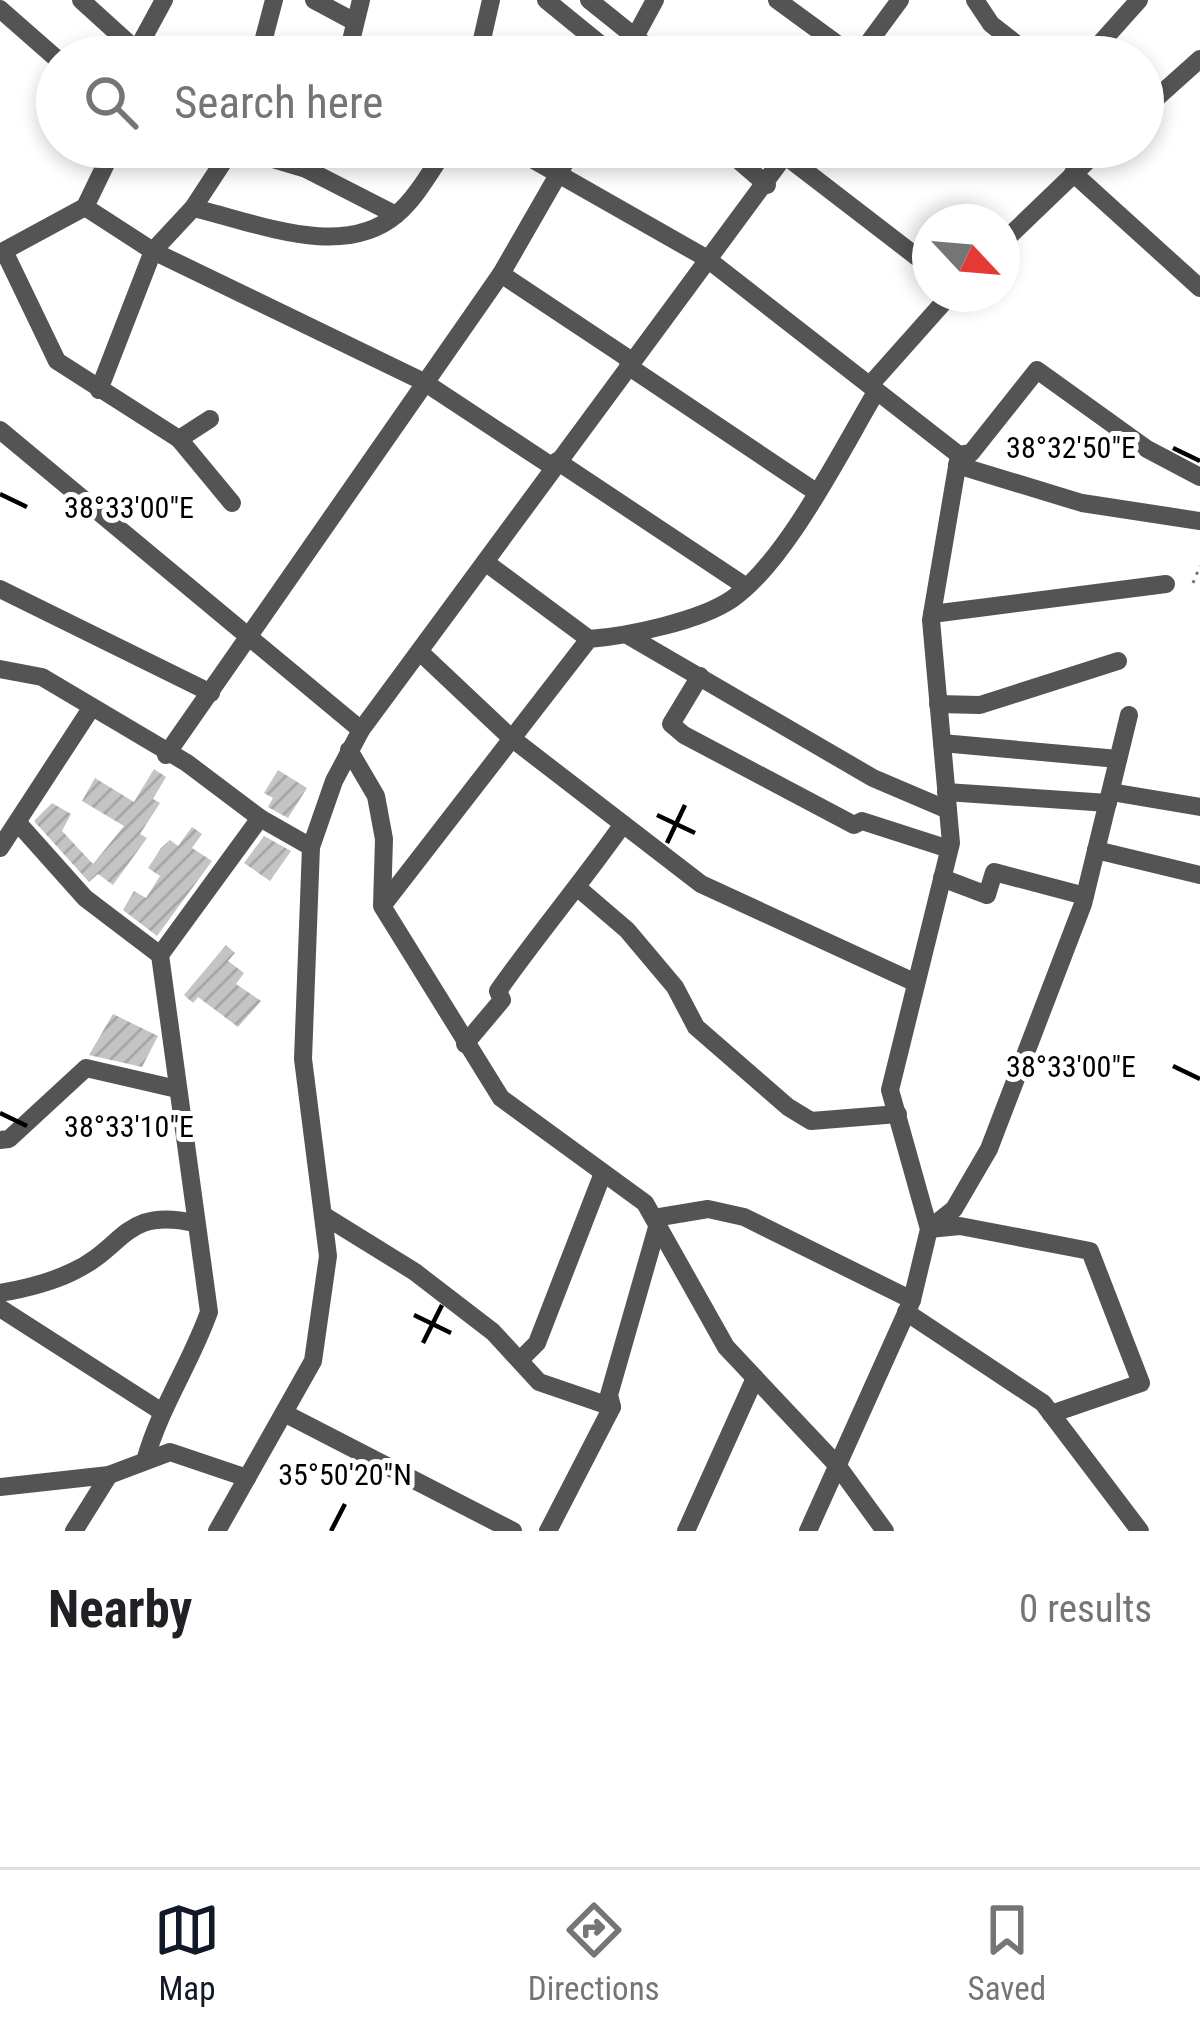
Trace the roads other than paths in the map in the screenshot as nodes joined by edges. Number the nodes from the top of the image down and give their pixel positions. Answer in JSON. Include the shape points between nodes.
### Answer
{"nodes":[{"id":1,"x":81,"y":0,"type":"edge"},
{"id":2,"x":164,"y":0,"type":"edge"},
{"id":3,"x":274,"y":0,"type":"edge"},
{"id":4,"x":314,"y":0,"type":"edge"},
{"id":5,"x":361,"y":0,"type":"edge"},
{"id":6,"x":491,"y":0,"type":"edge"},
{"id":7,"x":546,"y":0,"type":"edge"},
{"id":8,"x":589,"y":0,"type":"edge"},
{"id":9,"x":656,"y":0,"type":"edge"},
{"id":10,"x":777,"y":0,"type":"edge"},
{"id":11,"x":900,"y":0,"type":"edge"},
{"id":12,"x":1139,"y":0,"type":"edge"},
{"id":13,"x":979,"y":1,"type":"edge"},
{"id":14,"x":2,"y":5,"type":"edge"},
{"id":15,"x":355,"y":22,"type":"junction"},
{"id":16,"x":116,"y":36,"type":"edge"},
{"id":17,"x":144,"y":36,"type":"edge"},
{"id":18,"x":265,"y":36,"type":"edge"},
{"id":19,"x":353,"y":36,"type":"edge"},
{"id":20,"x":483,"y":36,"type":"edge"},
{"id":21,"x":593,"y":36,"type":"edge"},
{"id":22,"x":634,"y":36,"type":"edge"},
{"id":23,"x":636,"y":36,"type":"edge"},
{"id":24,"x":827,"y":36,"type":"edge"},
{"id":25,"x":872,"y":36,"type":"edge"},
{"id":26,"x":1006,"y":36,"type":"edge"},
{"id":27,"x":1107,"y":36,"type":"edge"},
{"id":28,"x":36,"y":38,"type":"edge"},
{"id":29,"x":1200,"y":59,"type":"edge"},
{"id":30,"x":1164,"y":91,"type":"edge"},
{"id":31,"x":104,"y":168,"type":"edge"},
{"id":32,"x":219,"y":168,"type":"edge"},
{"id":33,"x":303,"y":168,"type":"edge"},
{"id":34,"x":431,"y":168,"type":"edge"},
{"id":35,"x":553,"y":168,"type":"edge"},
{"id":36,"x":563,"y":168,"type":"edge"},
{"id":37,"x":748,"y":168,"type":"edge"},
{"id":38,"x":775,"y":168,"type":"edge"},
{"id":39,"x":806,"y":168,"type":"edge"},
{"id":40,"x":1078,"y":168,"type":"edge"},
{"id":41,"x":306,"y":169,"type":"joint"},
{"id":42,"x":561,"y":172,"type":"junction"},
{"id":43,"x":1073,"y":172,"type":"junction"},
{"id":44,"x":767,"y":184,"type":"junction"},
{"id":45,"x":85,"y":207,"type":"junction"},
{"id":46,"x":193,"y":208,"type":"junction"},
{"id":47,"x":396,"y":215,"type":"junction"},
{"id":48,"x":1020,"y":225,"type":"edge"},
{"id":49,"x":152,"y":251,"type":"junction"},
{"id":50,"x":2,"y":253,"type":"edge"},
{"id":51,"x":912,"y":253,"type":"edge"},
{"id":52,"x":706,"y":258,"type":"junction"},
{"id":53,"x":501,"y":274,"type":"junction"},
{"id":54,"x":1200,"y":288,"type":"edge"},
{"id":55,"x":936,"y":312,"type":"edge"},
{"id":56,"x":630,"y":363,"type":"junction"},
{"id":57,"x":424,"y":382,"type":"junction"},
{"id":58,"x":873,"y":388,"type":"junction"},
{"id":59,"x":100,"y":390,"type":"junction"},
{"id":60,"x":210,"y":419,"type":"dead end"},
{"id":61,"x":0,"y":430,"type":"edge"},
{"id":62,"x":179,"y":439,"type":"junction"},
{"id":63,"x":958,"y":460,"type":"junction"},
{"id":64,"x":555,"y":464,"type":"junction"},
{"id":65,"x":1200,"y":477,"type":"edge"},
{"id":66,"x":815,"y":491,"type":"junction"},
{"id":67,"x":232,"y":502,"type":"dead end"},
{"id":68,"x":1200,"y":521,"type":"edge"},
{"id":69,"x":484,"y":562,"type":"junction"},
{"id":70,"x":1166,"y":584,"type":"dead end"},
{"id":71,"x":745,"y":586,"type":"junction"},
{"id":72,"x":0,"y":589,"type":"edge"},
{"id":73,"x":932,"y":614,"type":"junction"},
{"id":74,"x":629,"y":636,"type":"junction"},
{"id":75,"x":590,"y":639,"type":"junction"},
{"id":76,"x":249,"y":640,"type":"junction"},
{"id":77,"x":420,"y":652,"type":"junction"},
{"id":78,"x":1118,"y":661,"type":"dead end"},
{"id":79,"x":0,"y":669,"type":"edge"},
{"id":80,"x":700,"y":676,"type":"junction"},
{"id":81,"x":211,"y":693,"type":"junction"},
{"id":82,"x":938,"y":704,"type":"junction"},
{"id":83,"x":90,"y":710,"type":"junction"},
{"id":84,"x":1129,"y":715,"type":"dead end"},
{"id":85,"x":361,"y":730,"type":"junction"},
{"id":86,"x":510,"y":737,"type":"junction"},
{"id":87,"x":942,"y":743,"type":"junction"},
{"id":88,"x":349,"y":750,"type":"junction"},
{"id":89,"x":166,"y":755,"type":"junction"},
{"id":90,"x":1118,"y":759,"type":"junction"},
{"id":91,"x":1109,"y":797,"type":"junction"},
{"id":92,"x":947,"y":801,"type":"junction"},
{"id":93,"x":1200,"y":807,"type":"edge"},
{"id":94,"x":260,"y":818,"type":"junction"},
{"id":95,"x":18,"y":823,"type":"junction"},
{"id":96,"x":623,"y":824,"type":"junction"},
{"id":97,"x":0,"y":848,"type":"edge"},
{"id":98,"x":311,"y":848,"type":"junction"},
{"id":99,"x":949,"y":849,"type":"junction"},
{"id":100,"x":1096,"y":850,"type":"junction"},
{"id":101,"x":1200,"y":875,"type":"edge"},
{"id":102,"x":942,"y":878,"type":"junction"},
{"id":103,"x":578,"y":888,"type":"junction"},
{"id":104,"x":1085,"y":896,"type":"junction"},
{"id":105,"x":382,"y":906,"type":"junction"},
{"id":106,"x":160,"y":955,"type":"junction"},
{"id":107,"x":916,"y":983,"type":"junction"},
{"id":108,"x":465,"y":1044,"type":"junction"},
{"id":109,"x":177,"y":1089,"type":"junction"},
{"id":110,"x":898,"y":1114,"type":"junction"},
{"id":111,"x":0,"y":1140,"type":"edge"},
{"id":112,"x":603,"y":1173,"type":"junction"},
{"id":113,"x":323,"y":1215,"type":"junction"},
{"id":114,"x":656,"y":1221,"type":"junction"},
{"id":115,"x":194,"y":1222,"type":"junction"},
{"id":116,"x":929,"y":1229,"type":"junction"},
{"id":117,"x":0,"y":1293,"type":"edge"},
{"id":118,"x":909,"y":1306,"type":"junction"},
{"id":119,"x":0,"y":1308,"type":"edge"},
{"id":120,"x":520,"y":1360,"type":"junction"},
{"id":121,"x":755,"y":1378,"type":"junction"},
{"id":122,"x":612,"y":1407,"type":"junction"},
{"id":123,"x":159,"y":1410,"type":"junction"},
{"id":124,"x":284,"y":1413,"type":"junction"},
{"id":125,"x":1051,"y":1414,"type":"junction"},
{"id":126,"x":145,"y":1461,"type":"junction"},
{"id":127,"x":837,"y":1465,"type":"junction"},
{"id":128,"x":110,"y":1475,"type":"junction"},
{"id":129,"x":247,"y":1478,"type":"junction"},
{"id":130,"x":0,"y":1487,"type":"edge"},
{"id":131,"x":74,"y":1531,"type":"edge"},
{"id":132,"x":217,"y":1531,"type":"edge"},
{"id":133,"x":513,"y":1531,"type":"edge"},
{"id":134,"x":548,"y":1531,"type":"edge"},
{"id":135,"x":686,"y":1531,"type":"edge"},
{"id":136,"x":808,"y":1531,"type":"edge"},
{"id":137,"x":885,"y":1531,"type":"edge"},
{"id":138,"x":1140,"y":1531,"type":"edge"}],
"edges":[{"from":1,"to":16,"type":"street"},
{"from":2,"to":17,"type":"street"},
{"from":3,"to":18,"type":"street"},
{"from":4,"to":15,"type":"street"},
{"from":5,"to":15,"type":"street"},
{"from":6,"to":20,"type":"street"},
{"from":7,"to":21,"type":"street"},
{"from":8,"to":22,"type":"street"},
{"from":9,"to":23,"type":"street"},
{"from":10,"to":24,"type":"street"},
{"from":11,"to":25,"type":"street"},
{"from":12,"to":27,"type":"street"},
{"from":13,"to":26,"type":"street"},
{"from":14,"to":28,"type":"street"},
{"from":15,"to":19,"type":"street"},
{"from":29,"to":30,"type":"street"},
{"from":31,"to":45,"type":"street"},
{"from":32,"to":46,"type":"street"},
{"from":33,"to":41,"type":"street"},
{"from":34,"to":47,"type":"street"},
{"from":35,"to":42,"type":"street"},
{"from":36,"to":42,"type":"street"},
{"from":37,"to":44,"type":"street"},
{"from":38,"to":44,"type":"street"},
{"from":39,"to":51,"type":"street"},
{"from":40,"to":43,"type":"street"},
{"from":41,"to":47,"type":"street"},
{"from":42,"to":52,"type":"street"},
{"from":42,"to":53,"type":"street"},
{"from":43,"to":48,"type":"street"},
{"from":43,"to":54,"type":"street"},
{"from":44,"to":52,"type":"street"},
{"from":45,"to":49,"type":"street"},
{"from":45,"to":50,"type":"street"},
{"from":46,"to":47,"type":"street","via":[[315,236],[361,237]]},
{"from":46,"to":49,"type":"street"},
{"from":49,"to":57,"type":"street"},
{"from":49,"to":59,"type":"street"},
{"from":50,"to":59,"type":"street","via":[[58,361]]},
{"from":52,"to":56,"type":"street"},
{"from":52,"to":58,"type":"street"},
{"from":53,"to":56,"type":"street"},
{"from":53,"to":57,"type":"street"},
{"from":55,"to":58,"type":"street"},
{"from":56,"to":64,"type":"street"},
{"from":56,"to":66,"type":"street"},
{"from":57,"to":64,"type":"street"},
{"from":57,"to":76,"type":"street"},
{"from":58,"to":63,"type":"street"},
{"from":58,"to":66,"type":"street"},
{"from":59,"to":62,"type":"street"},
{"from":60,"to":62,"type":"street"},
{"from":61,"to":76,"type":"street"},
{"from":62,"to":67,"type":"street"},
{"from":63,"to":65,"type":"street","via":[[1037,370]]},
{"from":63,"to":68,"type":"street","via":[[1082,503]]},
{"from":63,"to":73,"type":"street"},
{"from":64,"to":69,"type":"street"},
{"from":64,"to":71,"type":"street"},
{"from":66,"to":71,"type":"street"},
{"from":69,"to":75,"type":"street"},
{"from":69,"to":77,"type":"street"},
{"from":70,"to":73,"type":"street"},
{"from":71,"to":74,"type":"street","via":[[732,599]]},
{"from":72,"to":81,"type":"street"},
{"from":73,"to":82,"type":"street"},
{"from":74,"to":75,"type":"street"},
{"from":74,"to":80,"type":"street"},
{"from":75,"to":86,"type":"street"},
{"from":76,"to":81,"type":"street"},
{"from":76,"to":85,"type":"street"},
{"from":77,"to":85,"type":"street"},
{"from":77,"to":86,"type":"street"},
{"from":78,"to":82,"type":"street","via":[[980,705]]},
{"from":79,"to":83,"type":"street","via":[[42,677]]},
{"from":80,"to":92,"type":"street","via":[[873,778]]},
{"from":80,"to":99,"type":"street","via":[[671,724],[684,735],[854,825],[862,820]]},
{"from":81,"to":89,"type":"street"},
{"from":82,"to":87,"type":"street"},
{"from":83,"to":89,"type":"street"},
{"from":83,"to":95,"type":"street"},
{"from":84,"to":90,"type":"street"},
{"from":85,"to":88,"type":"street"},
{"from":86,"to":96,"type":"street"},
{"from":86,"to":105,"type":"street"},
{"from":87,"to":90,"type":"street"},
{"from":87,"to":92,"type":"street"},
{"from":88,"to":98,"type":"street"},
{"from":88,"to":105,"type":"street","via":[[376,796]]},
{"from":89,"to":94,"type":"street"},
{"from":90,"to":91,"type":"street"},
{"from":91,"to":92,"type":"street"},
{"from":91,"to":93,"type":"street"},
{"from":91,"to":100,"type":"street"},
{"from":92,"to":99,"type":"street"},
{"from":94,"to":98,"type":"street"},
{"from":94,"to":106,"type":"street"},
{"from":95,"to":97,"type":"street"},
{"from":95,"to":106,"type":"street","via":[[85,898]]},
{"from":96,"to":103,"type":"street"},
{"from":96,"to":107,"type":"street","via":[[701,884]]},
{"from":98,"to":113,"type":"street","via":[[303,1060]]},
{"from":99,"to":102,"type":"street"},
{"from":100,"to":101,"type":"street"},
{"from":100,"to":104,"type":"street"},
{"from":102,"to":104,"type":"street","via":[[987,895],[994,872]]},
{"from":102,"to":107,"type":"street"},
{"from":103,"to":108,"type":"street"},
{"from":103,"to":110,"type":"street","via":[[675,987],[695,1028],[788,1107],[812,1121]]},
{"from":104,"to":116,"type":"street","via":[[988,1149],[954,1209]]},
{"from":105,"to":108,"type":"street"},
{"from":106,"to":109,"type":"street"},
{"from":107,"to":110,"type":"street","via":[[890,1090]]},
{"from":108,"to":112,"type":"street","via":[[501,1098]]},
{"from":109,"to":111,"type":"street","via":[[86,1068]]},
{"from":109,"to":115,"type":"street"},
{"from":110,"to":116,"type":"street"},
{"from":112,"to":114,"type":"street"},
{"from":112,"to":120,"type":"street","via":[[537,1343]]},
{"from":113,"to":120,"type":"street","via":[[415,1272]]},
{"from":113,"to":124,"type":"street","via":[[328,1256],[313,1360]]},
{"from":114,"to":118,"type":"street","via":[[708,1209],[744,1217]]},
{"from":114,"to":121,"type":"street","via":[[726,1347]]},
{"from":114,"to":122,"type":"street"},
{"from":115,"to":117,"type":"street","via":[[142,1220],[75,1271]]},
{"from":115,"to":123,"type":"street","via":[[208,1312],[189,1368]]},
{"from":116,"to":118,"type":"street"},
{"from":116,"to":125,"type":"street","via":[[960,1226],[1090,1251],[1141,1383]]},
{"from":118,"to":125,"type":"street"},
{"from":118,"to":127,"type":"street"},
{"from":119,"to":123,"type":"street"},
{"from":120,"to":122,"type":"street","via":[[539,1382]]},
{"from":121,"to":127,"type":"street"},
{"from":121,"to":135,"type":"street"},
{"from":122,"to":134,"type":"street"},
{"from":123,"to":126,"type":"street"},
{"from":124,"to":129,"type":"street"},
{"from":124,"to":133,"type":"street"},
{"from":125,"to":138,"type":"street"},
{"from":126,"to":128,"type":"street"},
{"from":126,"to":129,"type":"street","via":[[170,1451]]},
{"from":127,"to":136,"type":"street"},
{"from":127,"to":137,"type":"street"},
{"from":128,"to":130,"type":"street"},
{"from":128,"to":131,"type":"street"},
{"from":129,"to":132,"type":"street"}]}
